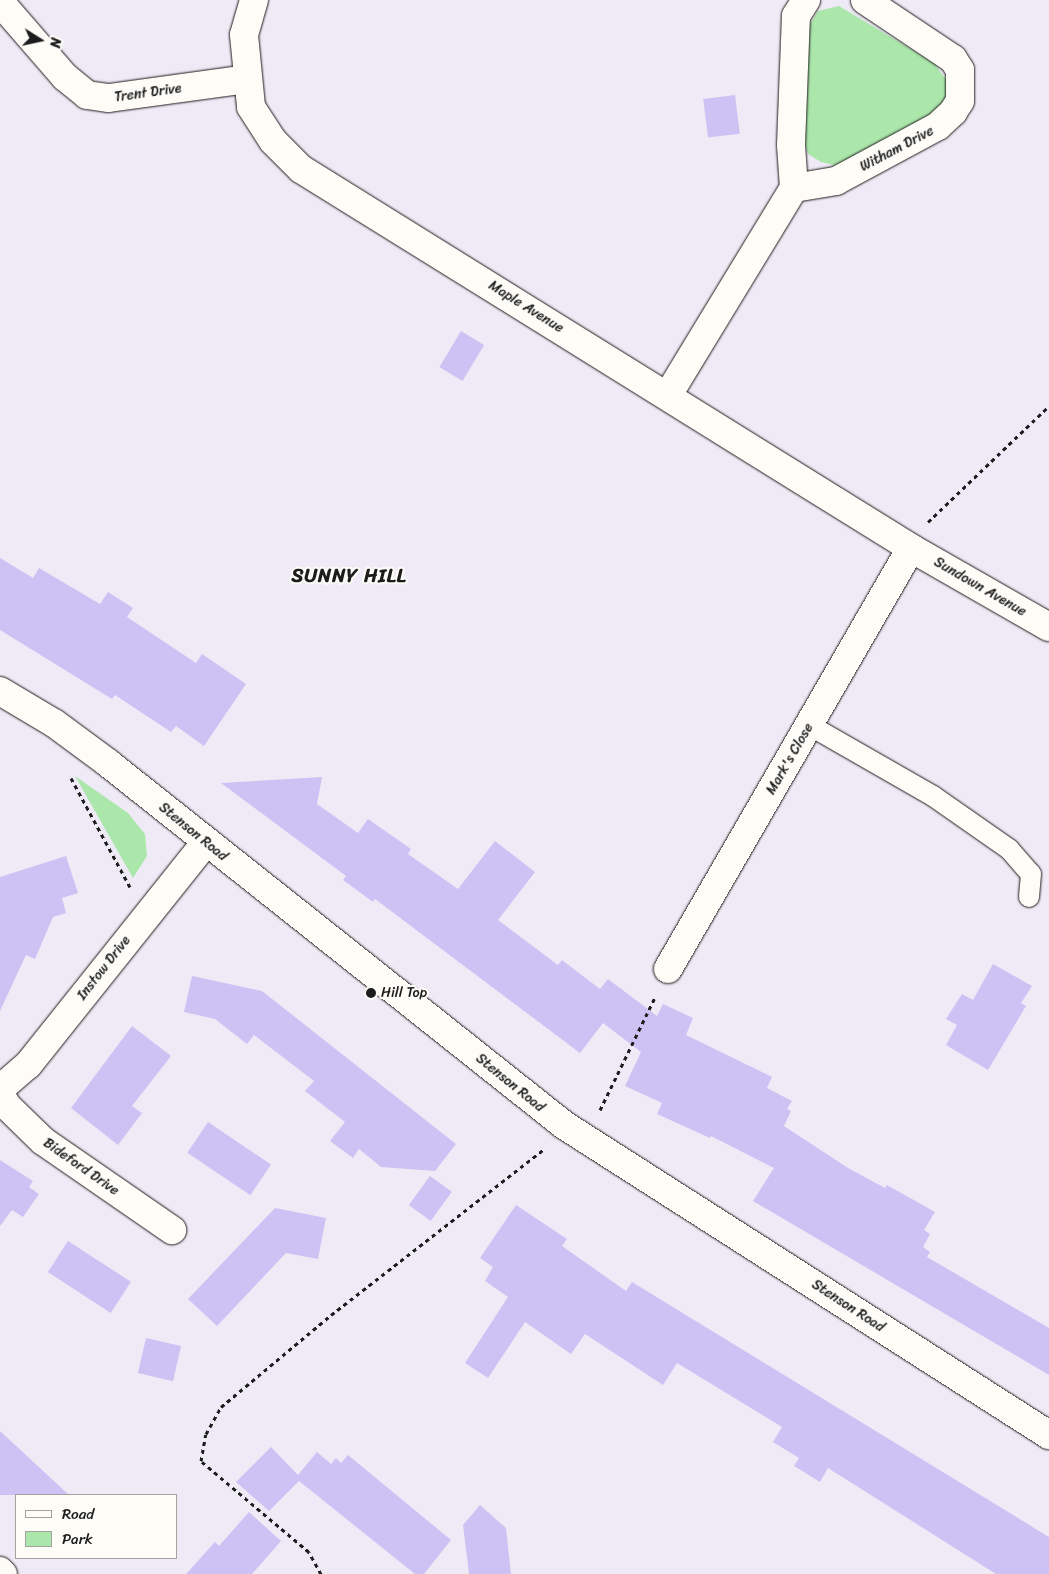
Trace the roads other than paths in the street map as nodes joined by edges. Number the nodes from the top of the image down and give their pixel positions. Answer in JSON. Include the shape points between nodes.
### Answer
{"nodes":[{"id":1,"x":254,"y":0,"type":"edge"},
{"id":2,"x":806,"y":0,"type":"edge"},
{"id":3,"x":865,"y":0,"type":"edge"},
{"id":4,"x":0,"y":2,"type":"edge"},
{"id":5,"x":247,"y":78,"type":"junction"},
{"id":6,"x":794,"y":188,"type":"junction"},
{"id":7,"x":668,"y":395,"type":"junction"},
{"id":8,"x":911,"y":548,"type":"junction"},
{"id":9,"x":1049,"y":626,"type":"edge"},
{"id":10,"x":0,"y":691,"type":"edge"},
{"id":11,"x":809,"y":726,"type":"junction"},
{"id":12,"x":205,"y":843,"type":"junction"},
{"id":13,"x":1029,"y":897,"type":"dead end"},
{"id":14,"x":668,"y":969,"type":"road end"},
{"id":15,"x":0,"y":1089,"type":"edge"},
{"id":16,"x":0,"y":1093,"type":"edge"},
{"id":17,"x":172,"y":1230,"type":"dead end"},
{"id":18,"x":1049,"y":1435,"type":"edge"},
{"id":19,"x":0,"y":1571,"type":"edge"},
{"id":20,"x":3,"y":1574,"type":"edge"}],
"edges":[{"from":1,"to":5,"type":"street","name":"Maple Avenue","via":[[244,35]]},
{"from":2,"to":6,"type":"street","via":[[796,16],[791,145]]},
{"from":3,"to":6,"type":"street","name":"Witham Drive","via":[[953,59],[960,70],[960,100],[938,126],[836,181]]},
{"from":4,"to":5,"type":"street","name":"Trent Drive","via":[[65,78],[86,95],[109,98]]},
{"from":5,"to":7,"type":"street","name":"Maple Avenue","via":[[251,107],[273,141],[301,169]]},
{"from":6,"to":7,"type":"street"},
{"from":7,"to":8,"type":"street","name":"Maple Avenue"},
{"from":8,"to":9,"type":"street","name":"Sundown Avenue"},
{"from":8,"to":11,"type":"street","name":"Mark's Close"},
{"from":10,"to":12,"type":"street","name":"Stenson Road","via":[[54,723]]},
{"from":11,"to":13,"type":"lane","via":[[933,796],[1010,850],[1031,874]]},
{"from":11,"to":14,"type":"street","name":"Mark's Close"},
{"from":12,"to":15,"type":"street","name":"Instow Drive","via":[[28,1065]]},
{"from":12,"to":18,"type":"street","name":"Stenson Road","via":[[311,923],[564,1125]]},
{"from":16,"to":17,"type":"street","name":"Bideford Drive","via":[[8,1106],[43,1141]]},
{"from":19,"to":20,"type":"street"}]}
